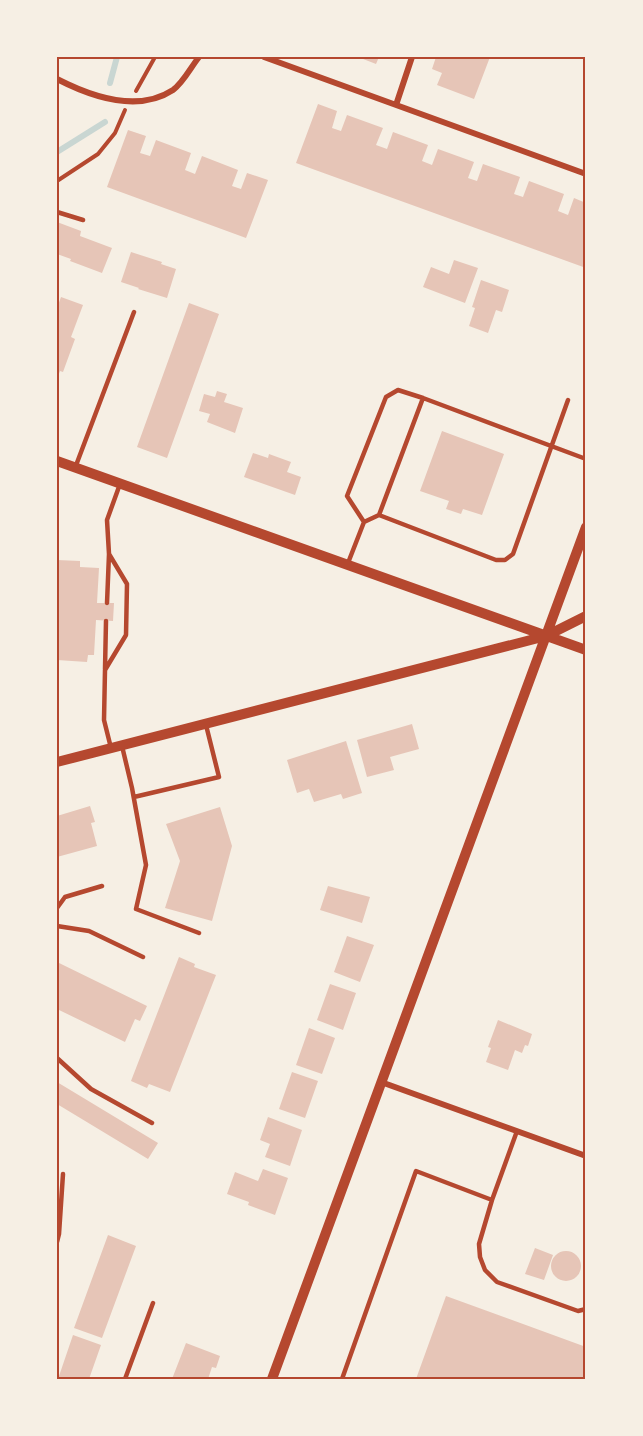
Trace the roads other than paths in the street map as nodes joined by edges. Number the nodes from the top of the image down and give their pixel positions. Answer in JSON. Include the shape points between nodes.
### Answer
{"nodes":[{"id":1,"x":199,"y":57,"type":"edge"},
{"id":2,"x":264,"y":57,"type":"edge"},
{"id":3,"x":412,"y":57,"type":"edge"},
{"id":4,"x":57,"y":80,"type":"edge"},
{"id":5,"x":396,"y":105,"type":"junction"},
{"id":6,"x":586,"y":174,"type":"edge"},
{"id":7,"x":57,"y":212,"type":"edge"},
{"id":8,"x":83,"y":220,"type":"dead end"},
{"id":9,"x":134,"y":312,"type":"dead end"},
{"id":10,"x":423,"y":398,"type":"junction"},
{"id":11,"x":568,"y":400,"type":"dead end"},
{"id":12,"x":552,"y":446,"type":"junction"},
{"id":13,"x":586,"y":459,"type":"edge"},
{"id":14,"x":57,"y":461,"type":"edge"},
{"id":15,"x":75,"y":468,"type":"junction"},
{"id":16,"x":120,"y":484,"type":"junction"},
{"id":17,"x":379,"y":515,"type":"junction"},
{"id":18,"x":364,"y":522,"type":"junction"},
{"id":19,"x":586,"y":527,"type":"edge"},
{"id":20,"x":109,"y":554,"type":"junction"},
{"id":21,"x":348,"y":565,"type":"junction"},
{"id":22,"x":107,"y":603,"type":"dead end"},
{"id":23,"x":586,"y":616,"type":"edge"},
{"id":24,"x":106,"y":621,"type":"dead end"},
{"id":25,"x":546,"y":636,"type":"junction"},
{"id":26,"x":586,"y":650,"type":"edge"},
{"id":27,"x":105,"y":670,"type":"junction"},
{"id":28,"x":206,"y":724,"type":"junction"},
{"id":29,"x":123,"y":746,"type":"junction"},
{"id":30,"x":111,"y":748,"type":"junction"},
{"id":31,"x":57,"y":762,"type":"edge"},
{"id":32,"x":134,"y":797,"type":"junction"},
{"id":33,"x":102,"y":886,"type":"dead end"},
{"id":34,"x":57,"y":908,"type":"edge"},
{"id":35,"x":57,"y":926,"type":"edge"},
{"id":36,"x":199,"y":933,"type":"dead end"},
{"id":37,"x":143,"y":957,"type":"dead end"},
{"id":38,"x":57,"y":1058,"type":"edge"},
{"id":39,"x":381,"y":1082,"type":"junction"},
{"id":40,"x":152,"y":1123,"type":"dead end"},
{"id":41,"x":517,"y":1131,"type":"junction"},
{"id":42,"x":586,"y":1156,"type":"edge"},
{"id":43,"x":63,"y":1174,"type":"dead end"},
{"id":44,"x":492,"y":1200,"type":"junction"},
{"id":45,"x":57,"y":1242,"type":"edge"},
{"id":46,"x":153,"y":1303,"type":"dead end"},
{"id":47,"x":586,"y":1309,"type":"edge"},
{"id":48,"x":125,"y":1379,"type":"edge"},
{"id":49,"x":272,"y":1379,"type":"edge"},
{"id":50,"x":342,"y":1379,"type":"edge"}],
"edges":[{"from":1,"to":4,"type":"street","via":[[174,90],[146,102],[80,91]]},
{"from":2,"to":5,"type":"street"},
{"from":3,"to":5,"type":"street"},
{"from":5,"to":6,"type":"street"},
{"from":7,"to":8,"type":"lane"},
{"from":9,"to":15,"type":"lane"},
{"from":10,"to":12,"type":"lane"},
{"from":10,"to":17,"type":"lane"},
{"from":10,"to":18,"type":"lane","via":[[398,390],[386,397],[347,496]]},
{"from":11,"to":12,"type":"lane"},
{"from":12,"to":13,"type":"lane"},
{"from":12,"to":17,"type":"lane","via":[[513,554],[505,560],[496,560]]},
{"from":14,"to":15,"type":"street"},
{"from":15,"to":16,"type":"street"},
{"from":16,"to":20,"type":"lane","via":[[107,520]]},
{"from":16,"to":21,"type":"street"},
{"from":17,"to":18,"type":"lane"},
{"from":18,"to":21,"type":"lane"},
{"from":19,"to":25,"type":"street"},
{"from":20,"to":22,"type":"lane"},
{"from":20,"to":27,"type":"lane","via":[[127,584],[126,635]]},
{"from":21,"to":25,"type":"street"},
{"from":23,"to":25,"type":"street"},
{"from":24,"to":27,"type":"lane"},
{"from":25,"to":26,"type":"street"},
{"from":25,"to":28,"type":"street"},
{"from":25,"to":39,"type":"street"},
{"from":27,"to":30,"type":"lane","via":[[104,720]]},
{"from":28,"to":29,"type":"street"},
{"from":28,"to":32,"type":"lane","via":[[219,777]]},
{"from":29,"to":30,"type":"street"},
{"from":29,"to":32,"type":"lane"},
{"from":30,"to":31,"type":"street"},
{"from":32,"to":36,"type":"lane","via":[[146,865],[136,909]]},
{"from":33,"to":34,"type":"lane","via":[[65,897]]},
{"from":35,"to":37,"type":"lane","via":[[89,931]]},
{"from":38,"to":40,"type":"lane","via":[[91,1089]]},
{"from":39,"to":41,"type":"street"},
{"from":39,"to":49,"type":"street"},
{"from":41,"to":42,"type":"street"},
{"from":41,"to":44,"type":"lane"},
{"from":43,"to":45,"type":"lane"},
{"from":44,"to":47,"type":"lane","via":[[479,1244],[485,1270],[497,1282],[578,1311]]},
{"from":44,"to":50,"type":"lane","via":[[416,1171]]},
{"from":46,"to":48,"type":"lane"}]}
